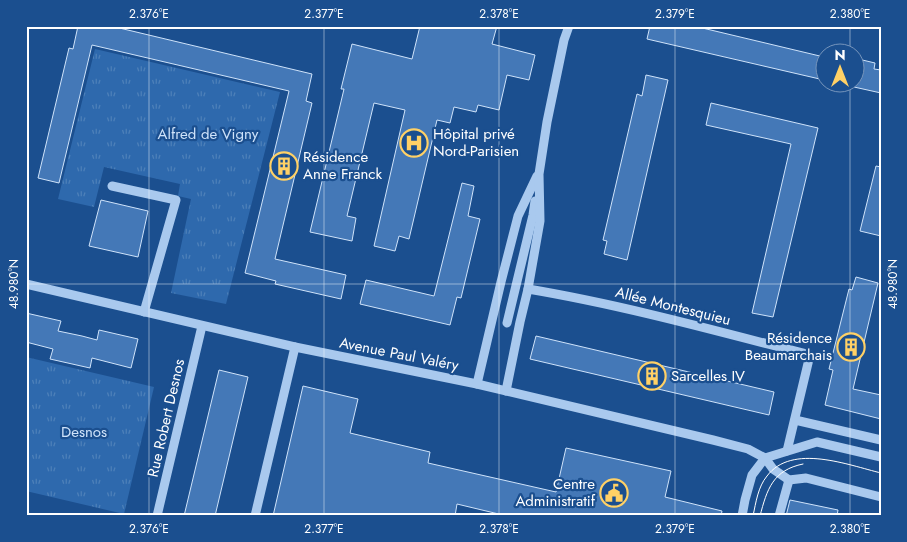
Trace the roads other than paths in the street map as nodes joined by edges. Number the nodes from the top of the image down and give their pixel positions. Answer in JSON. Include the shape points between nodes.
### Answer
{"nodes":[{"id":1,"x":569,"y":26,"type":"edge"},
{"id":2,"x":539,"y":174,"type":"junction"},
{"id":3,"x":112,"y":186,"type":"dead end"},
{"id":4,"x":26,"y":284,"type":"edge"},
{"id":5,"x":528,"y":289,"type":"junction"},
{"id":6,"x":144,"y":312,"type":"junction"},
{"id":7,"x":507,"y":323,"type":"dead end"},
{"id":8,"x":202,"y":326,"type":"junction"},
{"id":9,"x":295,"y":347,"type":"junction"},
{"id":10,"x":477,"y":384,"type":"junction"},
{"id":11,"x":506,"y":391,"type":"junction"},
{"id":12,"x":795,"y":420,"type":"junction"},
{"id":13,"x":835,"y":429,"type":"junction"},
{"id":14,"x":881,"y":440,"type":"edge"},
{"id":15,"x":823,"y":443,"type":"junction"},
{"id":16,"x":787,"y":451,"type":"junction"},
{"id":17,"x":881,"y":457,"type":"edge"},
{"id":18,"x":765,"y":458,"type":"junction"},
{"id":19,"x":789,"y":480,"type":"junction"},
{"id":20,"x":881,"y":497,"type":"edge"},
{"id":21,"x":158,"y":516,"type":"edge"},
{"id":22,"x":255,"y":516,"type":"edge"},
{"id":23,"x":742,"y":516,"type":"edge"},
{"id":24,"x":779,"y":516,"type":"edge"}],
"edges":[{"from":1,"to":2,"type":"street"},
{"from":2,"to":5,"type":"street","via":[[540,221]]},
{"from":2,"to":7,"type":"street","via":[[533,215]]},
{"from":2,"to":10,"type":"street","via":[[518,216]]},
{"from":3,"to":6,"type":"street","via":[[176,200]]},
{"from":4,"to":6,"type":"street","name":"Avenue Paul Valéry"},
{"from":5,"to":11,"type":"street"},
{"from":5,"to":12,"type":"street","name":"Allée Montesquieu","via":[[582,298],[810,355]]},
{"from":6,"to":8,"type":"street","name":"Avenue Paul Valéry"},
{"from":8,"to":9,"type":"street","name":"Avenue Paul Valéry"},
{"from":8,"to":21,"type":"street","name":"Rue Robert Desnos"},
{"from":9,"to":10,"type":"street","name":"Avenue Paul Valéry"},
{"from":9,"to":22,"type":"street"},
{"from":10,"to":11,"type":"street","name":"Avenue Paul Valéry"},
{"from":11,"to":18,"type":"street","name":"Avenue Paul Valéry","via":[[748,449]]},
{"from":12,"to":13,"type":"street"},
{"from":12,"to":16,"type":"street"},
{"from":13,"to":14,"type":"street"},
{"from":13,"to":15,"type":"street"},
{"from":15,"to":16,"type":"street"},
{"from":15,"to":17,"type":"street"},
{"from":16,"to":18,"type":"street"},
{"from":18,"to":19,"type":"street","name":"Avenue Paul Valéry"},
{"from":18,"to":23,"type":"street","via":[[752,475]]},
{"from":19,"to":20,"type":"street","via":[[806,478]]},
{"from":19,"to":24,"type":"street"}]}
